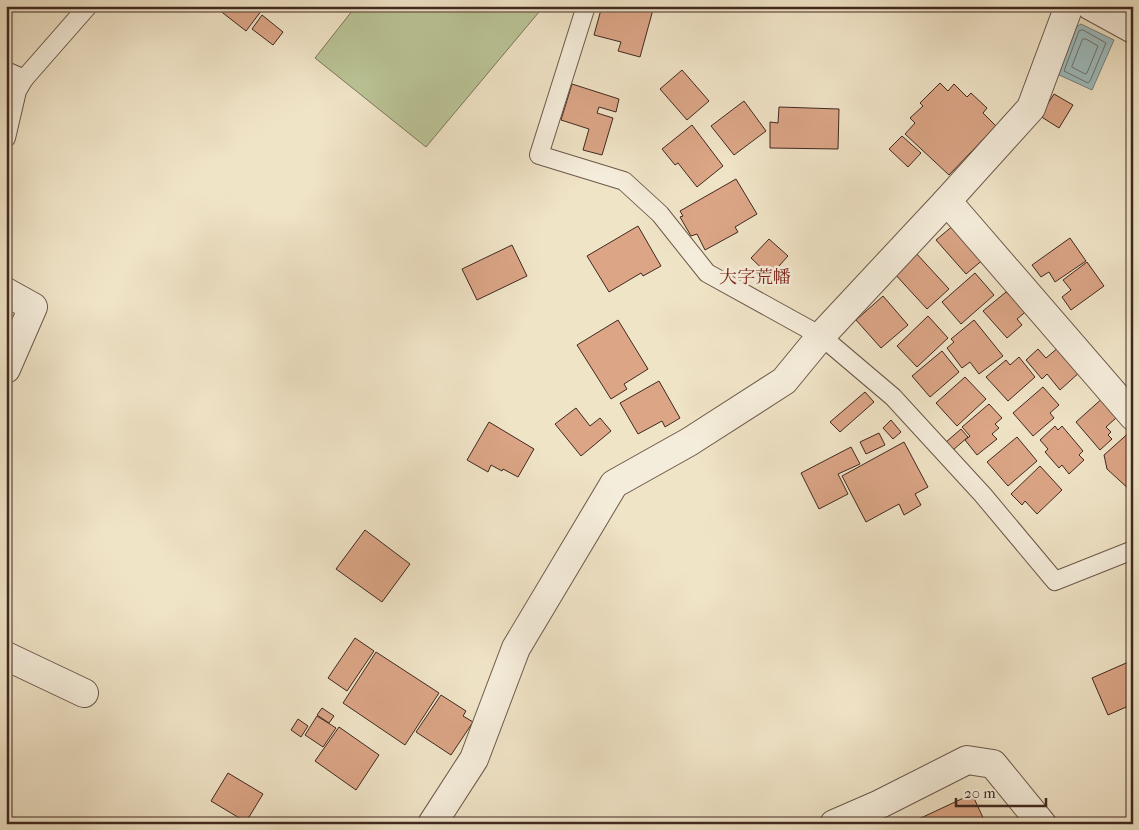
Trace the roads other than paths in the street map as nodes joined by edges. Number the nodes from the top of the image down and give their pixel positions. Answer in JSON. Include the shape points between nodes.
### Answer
{"nodes":[{"id":1,"x":88,"y":6,"type":"edge"},
{"id":2,"x":586,"y":6,"type":"edge"},
{"id":3,"x":1069,"y":6,"type":"edge"},
{"id":4,"x":1091,"y":6,"type":"edge"},
{"id":5,"x":1133,"y":29,"type":"edge"},
{"id":6,"x":6,"y":71,"type":"edge"},
{"id":7,"x":24,"y":79,"type":"junction"},
{"id":8,"x":6,"y":138,"type":"edge"},
{"id":9,"x":947,"y":202,"type":"junction"},
{"id":10,"x":6,"y":292,"type":"edge"},
{"id":11,"x":820,"y":336,"type":"junction"},
{"id":12,"x":6,"y":369,"type":"edge"},
{"id":13,"x":1133,"y":416,"type":"edge"},
{"id":14,"x":1133,"y":550,"type":"edge"},
{"id":15,"x":6,"y":656,"type":"edge"},
{"id":16,"x":84,"y":693,"type":"dead end"},
{"id":17,"x":432,"y":824,"type":"edge"},
{"id":18,"x":834,"y":824,"type":"edge"},
{"id":19,"x":1042,"y":824,"type":"edge"}],
"edges":[{"from":1,"to":7,"type":"lane"},
{"from":2,"to":11,"type":"lane","via":[[539,155],[624,181],[660,214],[707,273]]},
{"from":3,"to":9,"type":"street","via":[[1031,108]]},
{"from":4,"to":5,"type":"street"},
{"from":6,"to":7,"type":"lane"},
{"from":7,"to":8,"type":"lane","via":[[17,91]]},
{"from":9,"to":11,"type":"street"},
{"from":9,"to":13,"type":"street"},
{"from":10,"to":12,"type":"street","via":[[33,307]]},
{"from":11,"to":14,"type":"lane","via":[[893,397],[983,495],[1055,581]]},
{"from":11,"to":17,"type":"street","via":[[784,381],[689,442],[614,484],[516,648],[474,759]]},
{"from":15,"to":16,"type":"street"},
{"from":18,"to":19,"type":"street","via":[[967,760],[993,764]]}]}
